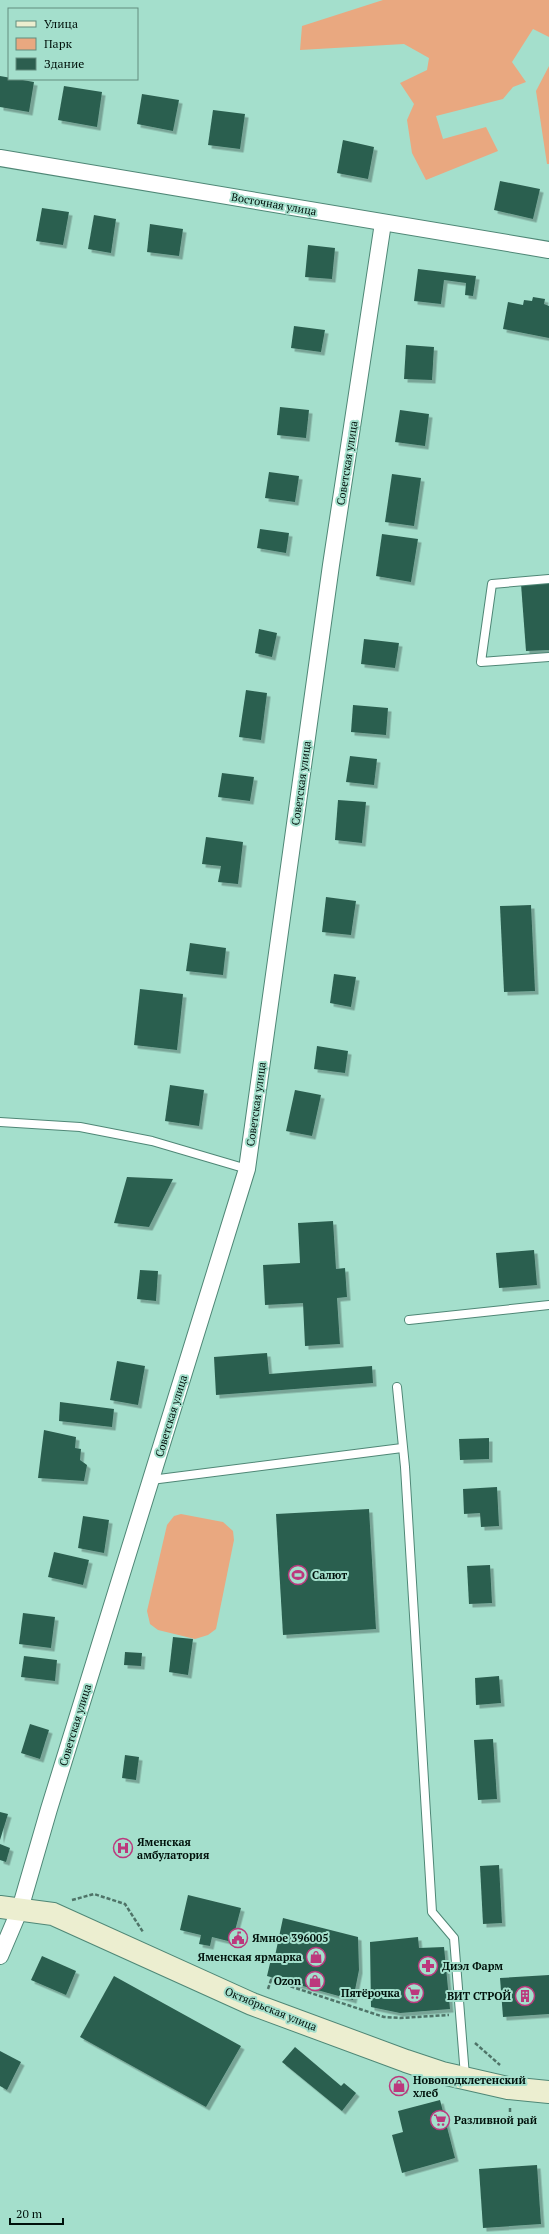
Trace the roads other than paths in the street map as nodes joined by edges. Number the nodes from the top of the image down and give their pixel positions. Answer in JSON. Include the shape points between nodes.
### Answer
{"nodes":[{"id":1,"x":0,"y":158,"type":"edge"},
{"id":2,"x":383,"y":222,"type":"junction"},
{"id":3,"x":549,"y":250,"type":"edge"},
{"id":4,"x":549,"y":579,"type":"edge"},
{"id":5,"x":549,"y":657,"type":"edge"},
{"id":6,"x":0,"y":1122,"type":"edge"},
{"id":7,"x":247,"y":1169,"type":"junction"},
{"id":8,"x":549,"y":1305,"type":"edge"},
{"id":9,"x":409,"y":1320,"type":"dead end"},
{"id":10,"x":397,"y":1387,"type":"dead end"},
{"id":11,"x":402,"y":1448,"type":"junction"},
{"id":12,"x":151,"y":1480,"type":"junction"},
{"id":13,"x":10,"y":1908,"type":"edge"},
{"id":14,"x":0,"y":1956,"type":"edge"},
{"id":15,"x":465,"y":2078,"type":"junction"},
{"id":16,"x":549,"y":2092,"type":"edge"}],
"edges":[{"from":1,"to":2,"type":"street","name":"Восточная улица"},
{"from":2,"to":3,"type":"street","name":"Восточная улица"},
{"from":2,"to":7,"type":"street","name":"Советская улица","via":[[331,565]]},
{"from":4,"to":5,"type":"lane","via":[[492,584],[481,662]]},
{"from":6,"to":7,"type":"lane","via":[[80,1127],[152,1141]]},
{"from":7,"to":12,"type":"street","name":"Советская улица"},
{"from":8,"to":9,"type":"lane"},
{"from":10,"to":11,"type":"lane"},
{"from":11,"to":12,"type":"lane"},
{"from":11,"to":15,"type":"lane","via":[[432,1912],[454,1938]]},
{"from":12,"to":13,"type":"street","name":"Советская улица","via":[[49,1809]]},
{"from":13,"to":14,"type":"street","name":"Советская улица"},
{"from":13,"to":15,"type":"street","name":"Октябрьская улица","via":[[53,1914],[252,2004],[406,2061]]},
{"from":15,"to":16,"type":"street","name":"Октябрьская улица","via":[[508,2088]]}]}
